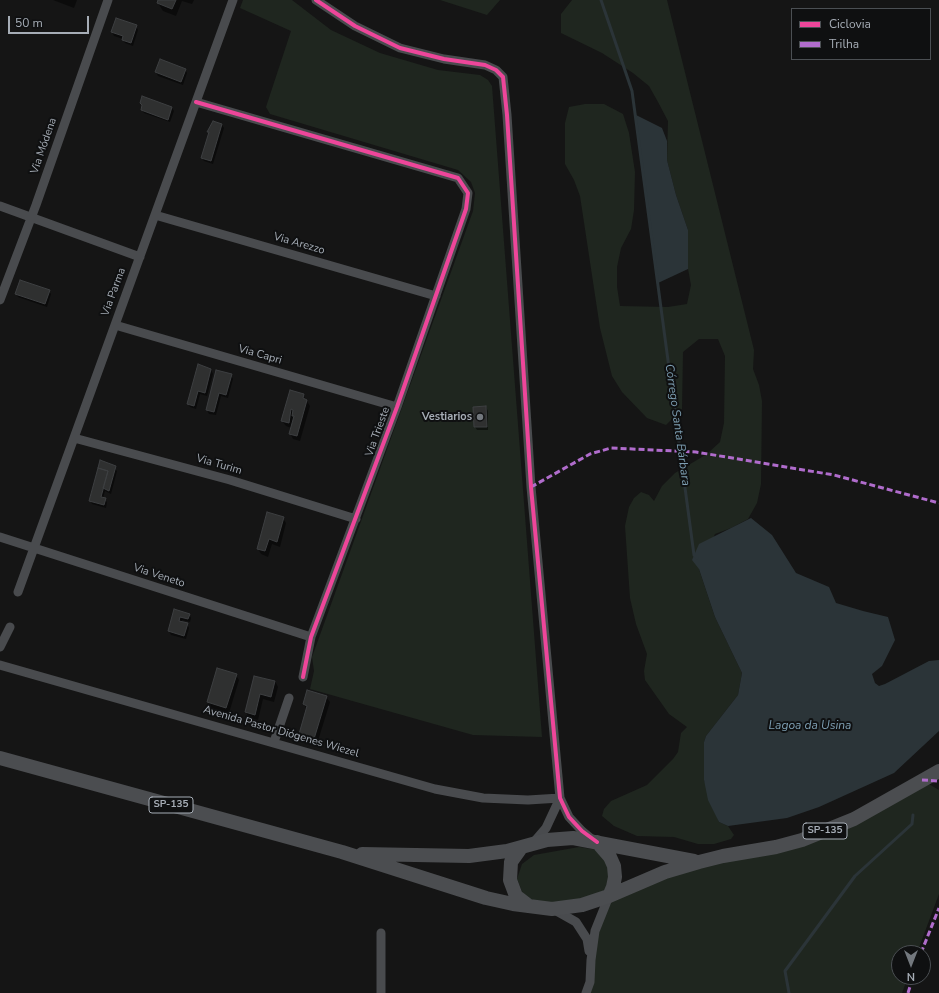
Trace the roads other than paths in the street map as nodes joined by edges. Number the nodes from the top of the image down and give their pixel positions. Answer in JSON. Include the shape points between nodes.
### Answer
{"nodes":[{"id":1,"x":108,"y":0,"type":"edge"},
{"id":2,"x":233,"y":0,"type":"edge"},
{"id":3,"x":316,"y":0,"type":"edge"},
{"id":4,"x":196,"y":102,"type":"junction"},
{"id":5,"x":0,"y":206,"type":"edge"},
{"id":6,"x":155,"y":215,"type":"junction"},
{"id":7,"x":31,"y":218,"type":"junction"},
{"id":8,"x":140,"y":257,"type":"junction"},
{"id":9,"x":436,"y":296,"type":"junction"},
{"id":10,"x":0,"y":300,"type":"edge"},
{"id":11,"x":115,"y":325,"type":"junction"},
{"id":12,"x":397,"y":407,"type":"junction"},
{"id":13,"x":74,"y":438,"type":"junction"},
{"id":14,"x":356,"y":519,"type":"junction"},
{"id":15,"x":0,"y":537,"type":"edge"},
{"id":16,"x":34,"y":548,"type":"junction"},
{"id":17,"x":18,"y":592,"type":"dead end"},
{"id":18,"x":10,"y":627,"type":"dead end"},
{"id":19,"x":311,"y":637,"type":"junction"},
{"id":20,"x":0,"y":648,"type":"edge"},
{"id":21,"x":0,"y":665,"type":"edge"},
{"id":22,"x":303,"y":677,"type":"dead end"},
{"id":23,"x":289,"y":698,"type":"dead end"},
{"id":24,"x":274,"y":742,"type":"junction"},
{"id":25,"x":0,"y":758,"type":"edge"},
{"id":26,"x":939,"y":771,"type":"edge"},
{"id":27,"x":560,"y":798,"type":"junction"},
{"id":28,"x":597,"y":842,"type":"junction"},
{"id":29,"x":526,"y":846,"type":"junction"},
{"id":30,"x":342,"y":852,"type":"junction"},
{"id":31,"x":699,"y":862,"type":"junction"},
{"id":32,"x":609,"y":896,"type":"junction"},
{"id":33,"x":530,"y":907,"type":"junction"},
{"id":34,"x":552,"y":909,"type":"junction"},
{"id":35,"x":381,"y":933,"type":"dead end"},
{"id":36,"x":591,"y":960,"type":"junction"},
{"id":37,"x":381,"y":993,"type":"edge"},
{"id":38,"x":586,"y":993,"type":"edge"}],
"edges":[{"from":1,"to":7,"type":"street","name":"Via Módena"},
{"from":2,"to":4,"type":"street","name":"Via Parma"},
{"from":3,"to":27,"type":"street","via":[[355,26],[400,48],[444,59],[485,65],[503,77],[531,486]]},
{"from":4,"to":6,"type":"street","name":"Via Parma"},
{"from":4,"to":9,"type":"street","name":"Via Trieste","via":[[458,178],[468,193],[466,209]]},
{"from":5,"to":7,"type":"street"},
{"from":6,"to":8,"type":"street","name":"Via Parma"},
{"from":6,"to":9,"type":"street","name":"Via Arezzo"},
{"from":7,"to":8,"type":"street"},
{"from":7,"to":10,"type":"street","name":"Via Módena"},
{"from":8,"to":11,"type":"street","name":"Via Parma"},
{"from":9,"to":12,"type":"street","name":"Via Trieste"},
{"from":11,"to":12,"type":"street","name":"Via Capri"},
{"from":11,"to":13,"type":"street","name":"Via Parma"},
{"from":12,"to":14,"type":"street","name":"Via Trieste"},
{"from":13,"to":14,"type":"street","name":"Via Turim","via":[[230,480]]},
{"from":13,"to":16,"type":"street","name":"Via Parma"},
{"from":14,"to":19,"type":"street","name":"Via Trieste"},
{"from":15,"to":16,"type":"street","name":"Via Veneto"},
{"from":16,"to":17,"type":"street","name":"Via Parma"},
{"from":16,"to":19,"type":"street","name":"Via Veneto"},
{"from":18,"to":20,"type":"street"},
{"from":19,"to":22,"type":"street","name":"Via Trieste"},
{"from":21,"to":24,"type":"street","name":"Avenida Pastor Diógenes Wiezel"},
{"from":23,"to":24,"type":"street"},
{"from":24,"to":27,"type":"street","name":"Avenida Pastor Diógenes Wiezel","via":[[435,788],[482,798]]},
{"from":25,"to":30,"type":"main road","number":"SP-135"},
{"from":26,"to":31,"type":"main road","number":"SP-135","via":[[860,816],[802,840]]},
{"from":27,"to":28,"type":"street","via":[[569,817]]},
{"from":27,"to":29,"type":"street","via":[[546,828]]},
{"from":28,"to":29,"type":"main road","number":"SP-135","via":[[560,838]]},
{"from":28,"to":31,"type":"main road","number":"SP-135"},
{"from":28,"to":32,"type":"main road","via":[[614,866],[614,887]]},
{"from":29,"to":30,"type":"main road","number":"SP-135","via":[[469,856],[403,856]]},
{"from":29,"to":33,"type":"main road","via":[[511,862],[510,880],[516,896]]},
{"from":30,"to":33,"type":"main road","number":"SP-135","via":[[486,898]]},
{"from":31,"to":32,"type":"main road","number":"SP-135","via":[[665,872]]},
{"from":32,"to":34,"type":"main road","number":"SP-135","via":[[582,905]]},
{"from":32,"to":36,"type":"street","via":[[595,931]]},
{"from":33,"to":34,"type":"main road","number":"SP-135"},
{"from":34,"to":36,"type":"street","via":[[576,922],[583,931]]},
{"from":35,"to":37,"type":"street"},
{"from":36,"to":38,"type":"street","via":[[590,982]]}]}
